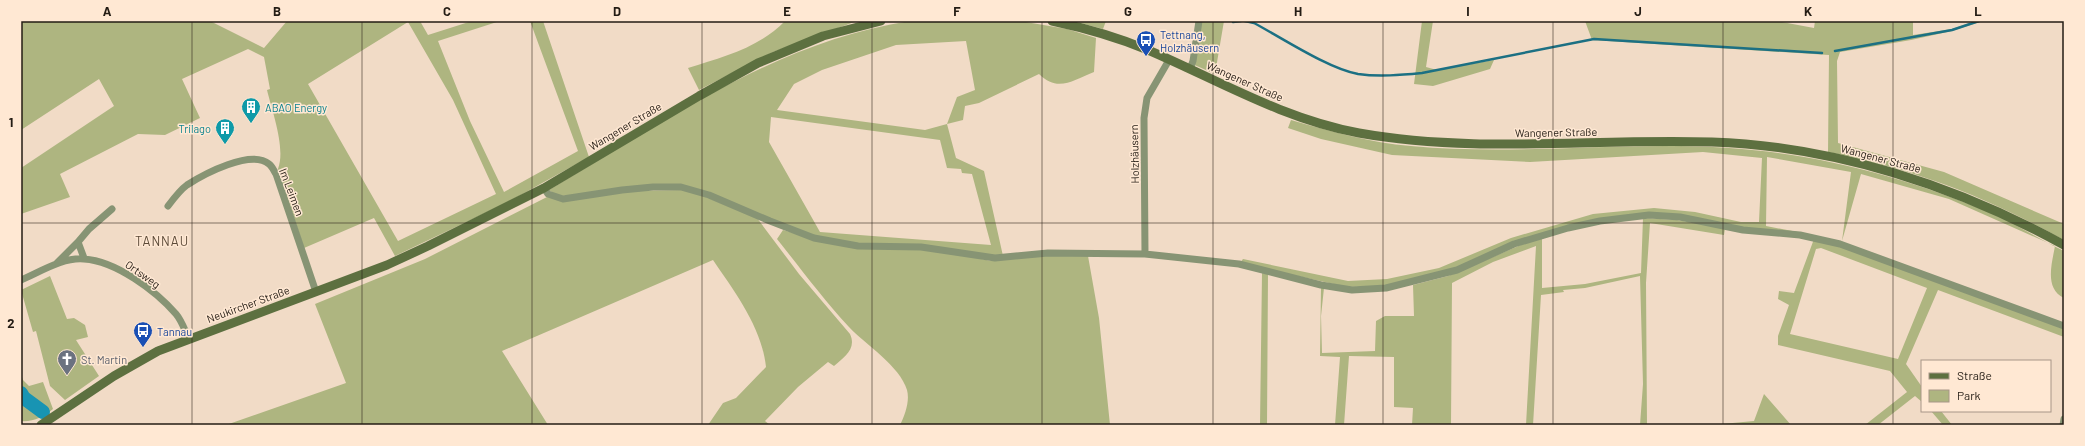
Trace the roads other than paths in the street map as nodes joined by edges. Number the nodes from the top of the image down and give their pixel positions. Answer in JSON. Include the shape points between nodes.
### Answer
{"nodes":[{"id":1,"x":881,"y":21,"type":"edge"},
{"id":2,"x":1052,"y":21,"type":"edge"},
{"id":3,"x":1199,"y":21,"type":"edge"},
{"id":4,"x":1169,"y":60,"type":"junction"},
{"id":5,"x":1190,"y":69,"type":"junction"},
{"id":6,"x":544,"y":188,"type":"junction"},
{"id":7,"x":168,"y":206,"type":"dead end"},
{"id":8,"x":112,"y":209,"type":"dead end"},
{"id":9,"x":78,"y":242,"type":"junction"},
{"id":10,"x":2064,"y":245,"type":"edge"},
{"id":11,"x":1145,"y":254,"type":"junction"},
{"id":12,"x":84,"y":258,"type":"junction"},
{"id":13,"x":55,"y":265,"type":"junction"},
{"id":14,"x":387,"y":265,"type":"joint"},
{"id":15,"x":21,"y":280,"type":"edge"},
{"id":16,"x":316,"y":292,"type":"junction"},
{"id":17,"x":2064,"y":326,"type":"edge"},
{"id":18,"x":189,"y":339,"type":"junction"},
{"id":19,"x":2064,"y":419,"type":"edge"},
{"id":20,"x":41,"y":425,"type":"edge"},
{"id":21,"x":2063,"y":425,"type":"edge"}],
"edges":[{"from":1,"to":6,"type":"main road","name":"Wangener Straße","via":[[823,36],[752,67]]},
{"from":2,"to":4,"type":"main road","name":"Wangener Straße","via":[[1079,26],[1125,41]]},
{"from":3,"to":5,"type":"street"},
{"from":4,"to":5,"type":"main road","name":"Wangener Straße"},
{"from":4,"to":11,"type":"street","name":"Holzhäusern","via":[[1147,98],[1145,112]]},
{"from":5,"to":10,"type":"main road","name":"Wangener Straße","via":[[1248,97],[1296,116],[1355,132],[1392,138],[1440,144],[1488,145],[1716,142],[1786,149],[1830,157],[1898,174],[1946,190],[1998,211]]},
{"from":6,"to":11,"type":"street","via":[[548,194],[563,198],[653,187],[681,187],[710,195],[814,238],[858,246],[921,246],[995,258],[1048,253]]},
{"from":6,"to":14,"type":"main road","name":"Wangener Straße","via":[[455,234]]},
{"from":7,"to":16,"type":"street","name":"Im Leimen","via":[[186,186],[206,174],[240,160],[252,159],[268,164],[276,174]]},
{"from":8,"to":9,"type":"street"},
{"from":9,"to":12,"type":"street"},
{"from":9,"to":13,"type":"street"},
{"from":11,"to":17,"type":"street","via":[[1239,264],[1352,290],[1386,288],[1457,270],[1514,244],[1568,228],[1649,215],[1680,217],[1743,230],[1800,235],[1840,244]]},
{"from":12,"to":13,"type":"street"},
{"from":12,"to":18,"type":"street","name":"Ortsweg","via":[[132,277],[177,315]]},
{"from":13,"to":15,"type":"street"},
{"from":14,"to":16,"type":"main road","name":"Neukircher Straße"},
{"from":16,"to":18,"type":"main road","name":"Neukircher Straße"},
{"from":18,"to":20,"type":"main road","name":"Neukircher Straße","via":[[132,365]]},
{"from":19,"to":21,"type":"street"}]}
